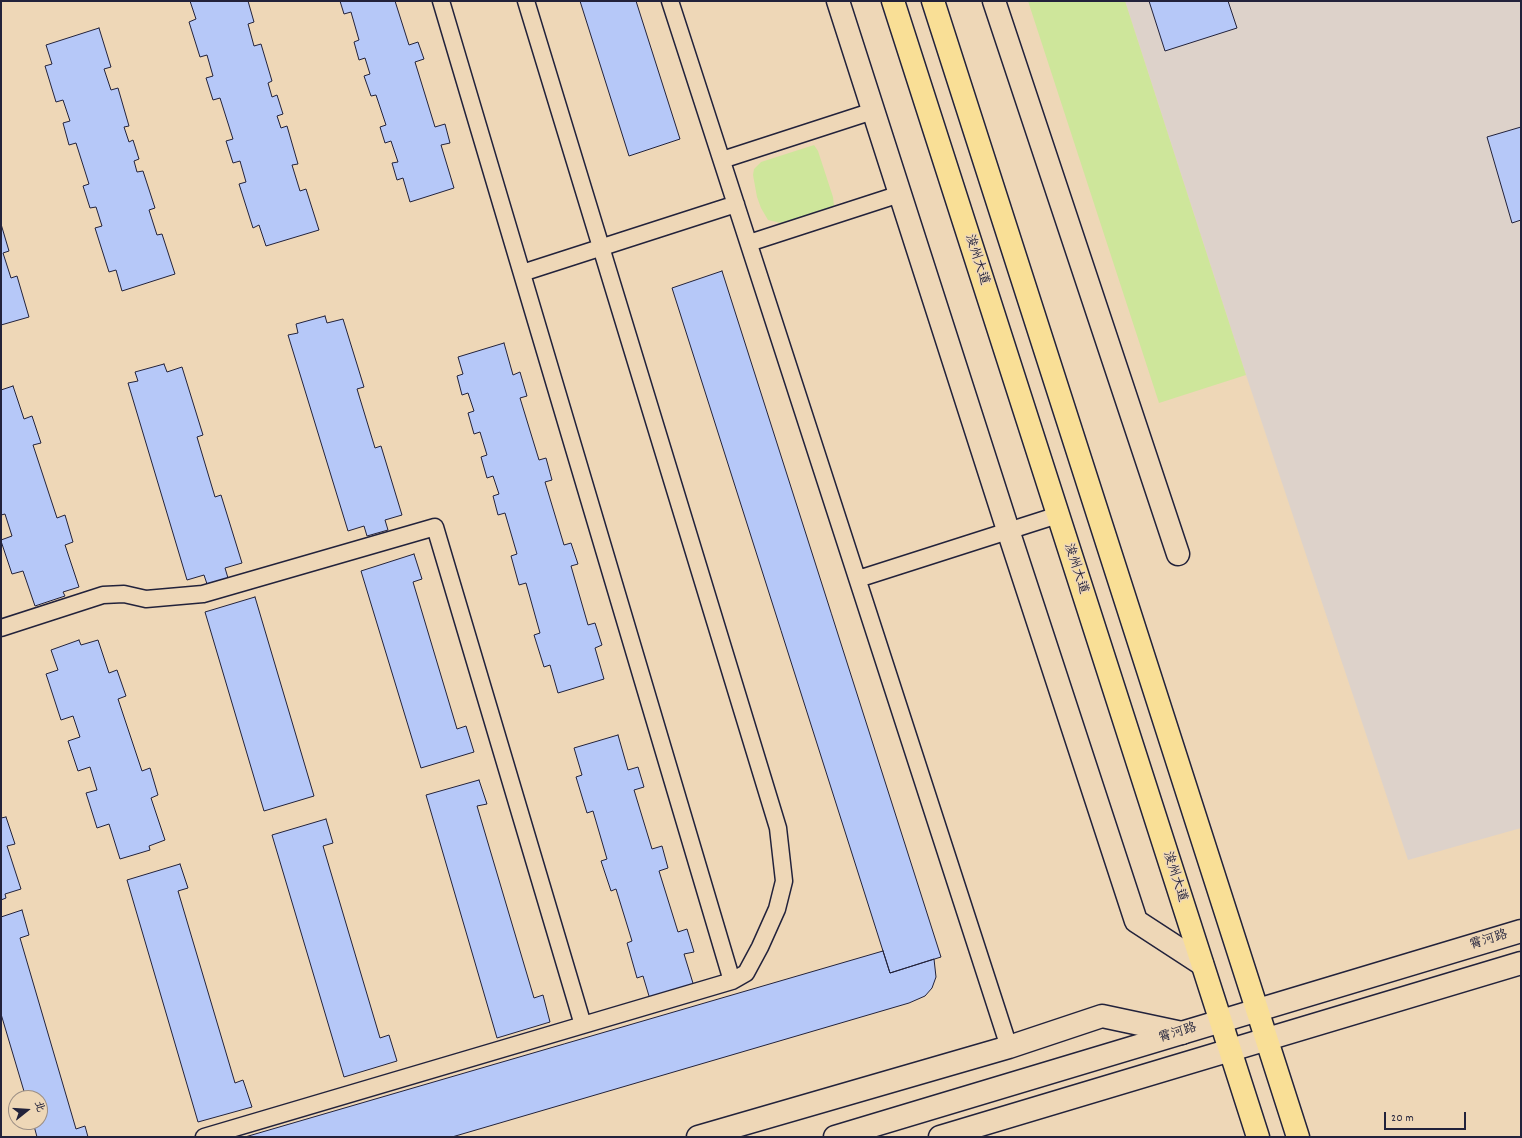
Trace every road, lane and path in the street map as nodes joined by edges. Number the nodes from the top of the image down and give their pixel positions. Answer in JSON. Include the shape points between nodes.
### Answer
{"nodes":[{"id":1,"x":441,"y":1,"type":"edge"},
{"id":2,"x":526,"y":1,"type":"edge"},
{"id":3,"x":670,"y":1,"type":"edge"},
{"id":4,"x":838,"y":1,"type":"edge"},
{"id":5,"x":893,"y":1,"type":"edge"},
{"id":6,"x":933,"y":1,"type":"edge"},
{"id":7,"x":994,"y":1,"type":"edge"},
{"id":8,"x":873,"y":111,"type":"junction"},
{"id":9,"x":722,"y":160,"type":"junction"},
{"id":10,"x":900,"y":194,"type":"junction"},
{"id":11,"x":736,"y":204,"type":"junction"},
{"id":12,"x":749,"y":243,"type":"junction"},
{"id":13,"x":601,"y":248,"type":"junction"},
{"id":14,"x":522,"y":273,"type":"junction"},
{"id":15,"x":1058,"y":514,"type":"junction"},
{"id":16,"x":1008,"y":530,"type":"junction"},
{"id":17,"x":1178,"y":554,"type":"dead end"},
{"id":18,"x":858,"y":579,"type":"junction"},
{"id":19,"x":1,"y":628,"type":"edge"},
{"id":20,"x":1521,"y":931,"type":"edge"},
{"id":21,"x":1521,"y":963,"type":"edge"},
{"id":22,"x":1202,"y":964,"type":"junction"},
{"id":23,"x":732,"y":981,"type":"junction"},
{"id":24,"x":1257,"y":1011,"type":"junction"},
{"id":25,"x":1221,"y":1022,"type":"junction"},
{"id":26,"x":583,"y":1025,"type":"junction"},
{"id":27,"x":1182,"y":1033,"type":"junction"},
{"id":28,"x":1266,"y":1040,"type":"junction"},
{"id":29,"x":1009,"y":1047,"type":"junction"},
{"id":30,"x":1230,"y":1051,"type":"junction"},
{"id":31,"x":204,"y":1137,"type":"edge"},
{"id":32,"x":698,"y":1137,"type":"edge"},
{"id":33,"x":835,"y":1137,"type":"edge"},
{"id":34,"x":940,"y":1137,"type":"edge"},
{"id":35,"x":1258,"y":1137,"type":"edge"},
{"id":36,"x":1298,"y":1137,"type":"edge"}],
"edges":[{"from":1,"to":14,"type":"lane"},
{"from":2,"to":13,"type":"lane"},
{"from":3,"to":9,"type":"lane"},
{"from":4,"to":8,"type":"street"},
{"from":5,"to":15,"type":"main road","name":"浚州大道"},
{"from":6,"to":24,"type":"main road"},
{"from":7,"to":17,"type":"street"},
{"from":8,"to":9,"type":"lane"},
{"from":8,"to":10,"type":"street"},
{"from":9,"to":11,"type":"lane"},
{"from":10,"to":12,"type":"lane"},
{"from":10,"to":16,"type":"street"},
{"from":11,"to":12,"type":"lane"},
{"from":11,"to":13,"type":"lane"},
{"from":12,"to":18,"type":"lane"},
{"from":13,"to":14,"type":"lane"},
{"from":13,"to":23,"type":"lane","via":[[778,828],[784,881],[777,909],[746,973]]},
{"from":14,"to":23,"type":"lane"},
{"from":15,"to":16,"type":"lane"},
{"from":15,"to":22,"type":"main road","name":"浚州大道"},
{"from":16,"to":18,"type":"lane"},
{"from":16,"to":22,"type":"street","via":[[1136,921]]},
{"from":18,"to":29,"type":"lane"},
{"from":19,"to":26,"type":"lane","via":[[103,595],[124,594],[146,599],[203,594],[435,527]]},
{"from":20,"to":24,"type":"street","name":"霄河路"},
{"from":21,"to":28,"type":"street"},
{"from":22,"to":25,"type":"main road","name":"浚州大道"},
{"from":23,"to":26,"type":"lane"},
{"from":24,"to":25,"type":"street","name":"霄河路"},
{"from":24,"to":28,"type":"main road"},
{"from":25,"to":27,"type":"street","name":"霄河路"},
{"from":25,"to":30,"type":"main road","name":"浚州大道"},
{"from":26,"to":31,"type":"lane"},
{"from":27,"to":29,"type":"street","via":[[1102,1016]]},
{"from":27,"to":33,"type":"street","name":"霄河路"},
{"from":28,"to":30,"type":"street"},
{"from":28,"to":36,"type":"main road"},
{"from":29,"to":32,"type":"street"},
{"from":30,"to":34,"type":"street"},
{"from":30,"to":35,"type":"main road","name":"浚州大道"}]}
